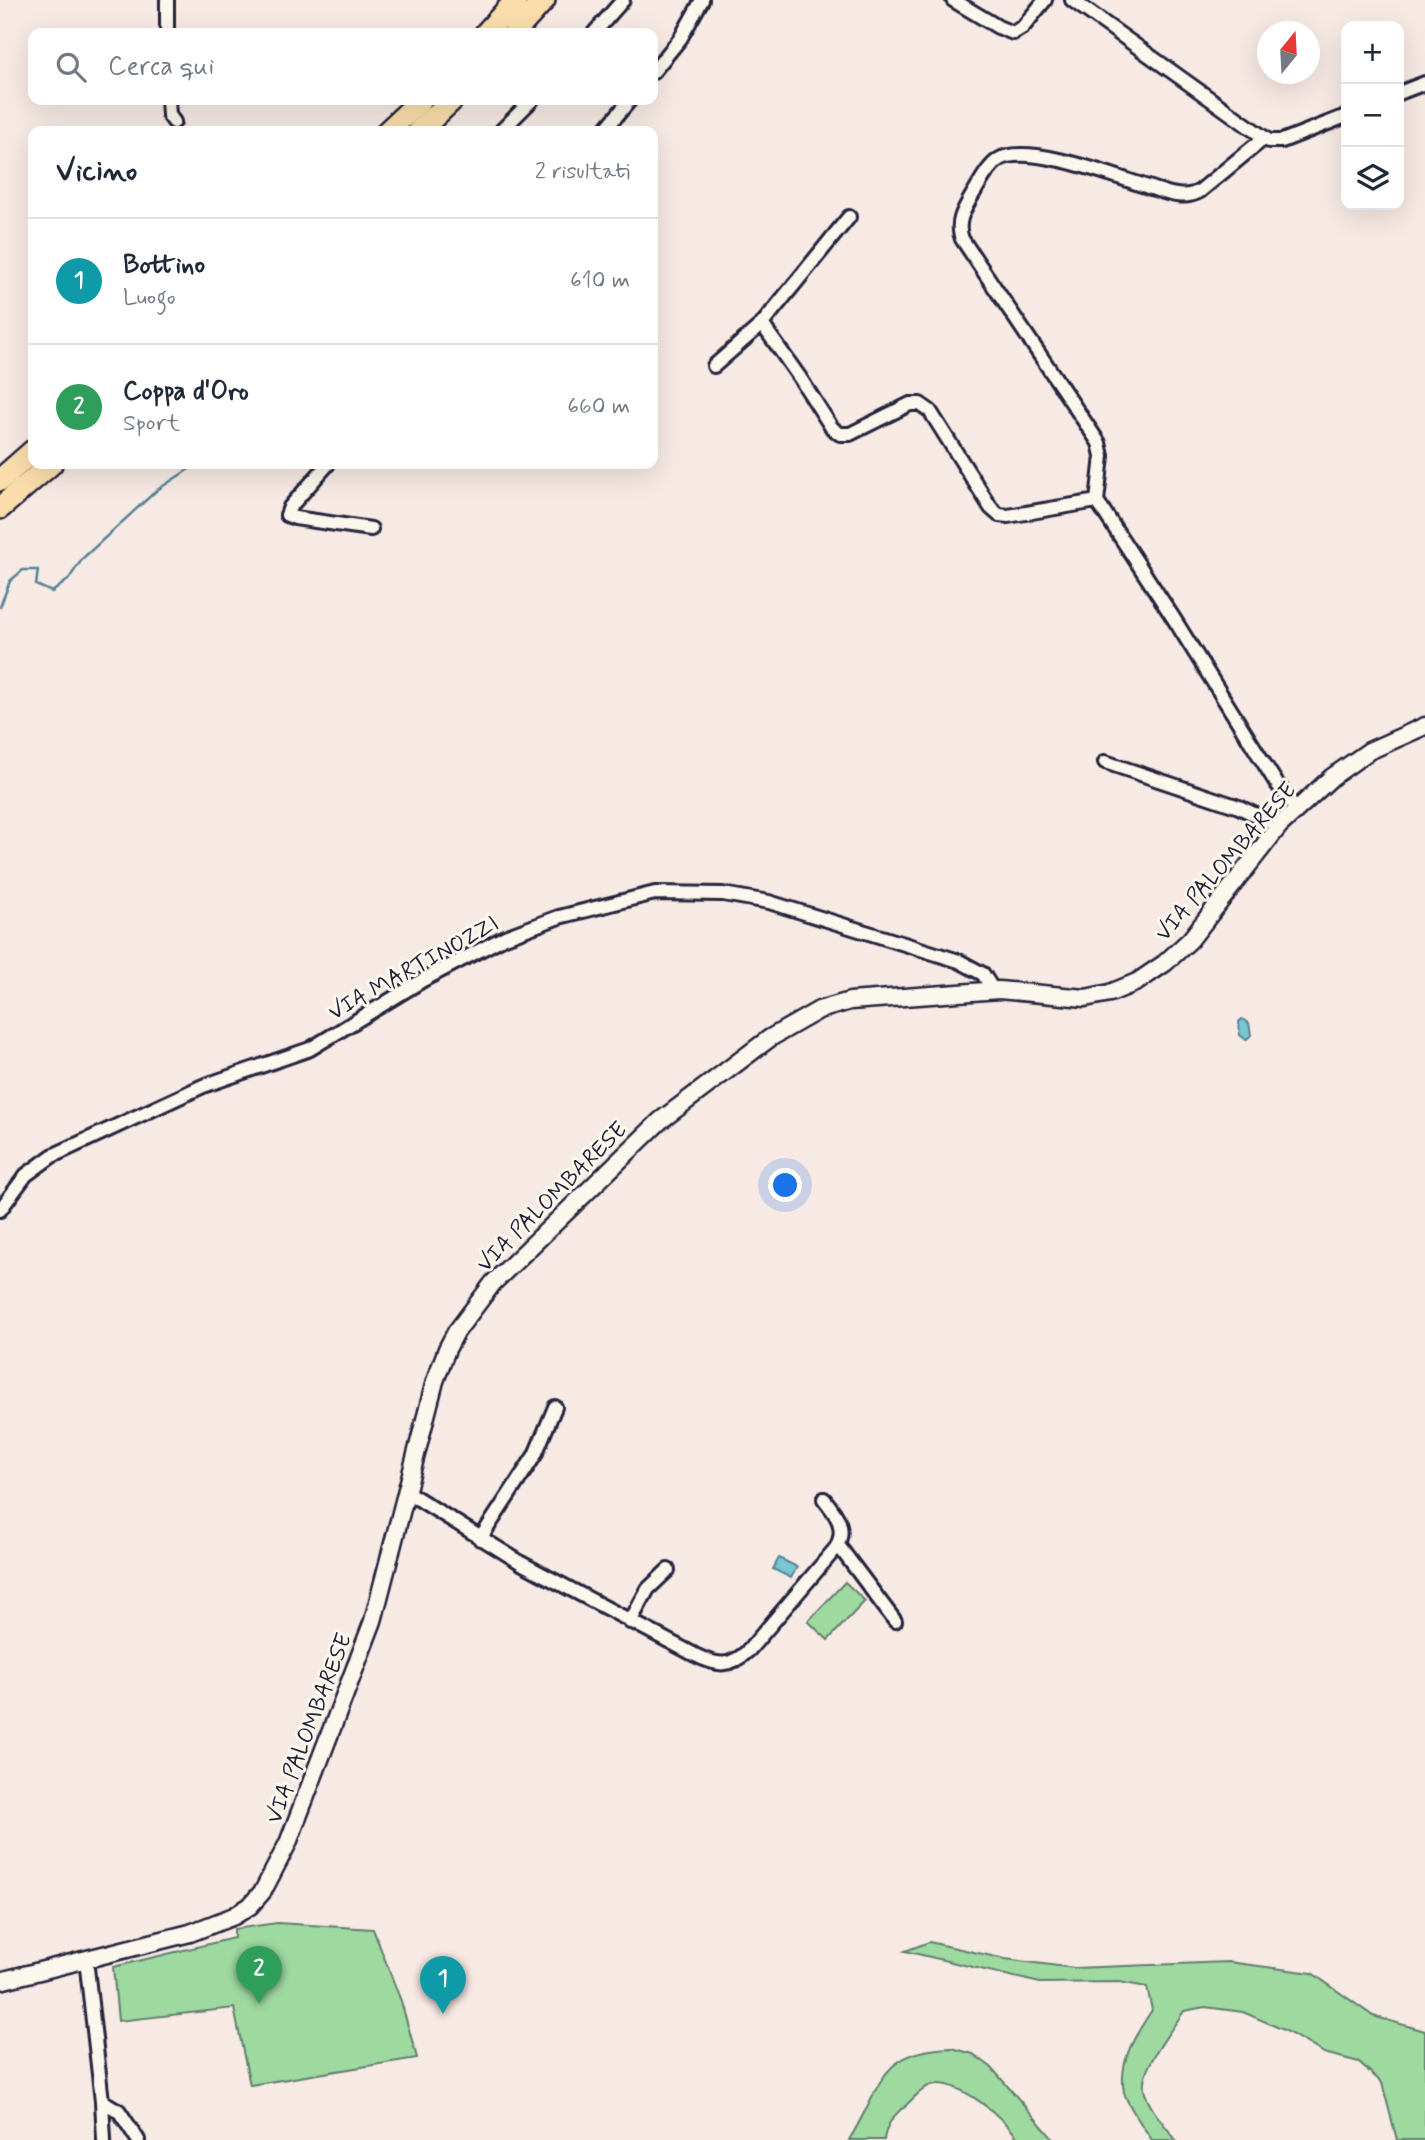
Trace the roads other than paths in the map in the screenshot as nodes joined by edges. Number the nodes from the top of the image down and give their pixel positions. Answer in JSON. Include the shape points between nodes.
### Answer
{"nodes":[{"id":1,"x":167,"y":0,"type":"edge"},
{"id":2,"x":516,"y":0,"type":"edge"},
{"id":3,"x":544,"y":0,"type":"edge"},
{"id":4,"x":623,"y":0,"type":"edge"},
{"id":5,"x":702,"y":0,"type":"edge"},
{"id":6,"x":953,"y":0,"type":"edge"},
{"id":7,"x":1045,"y":0,"type":"edge"},
{"id":8,"x":1072,"y":0,"type":"edge"},
{"id":9,"x":167,"y":28,"type":"edge"},
{"id":10,"x":491,"y":28,"type":"edge"},
{"id":11,"x":519,"y":28,"type":"edge"},
{"id":12,"x":598,"y":28,"type":"edge"},
{"id":13,"x":658,"y":66,"type":"edge"},
{"id":14,"x":1425,"y":83,"type":"edge"},
{"id":15,"x":1404,"y":91,"type":"edge"},
{"id":16,"x":168,"y":105,"type":"edge"},
{"id":17,"x":416,"y":105,"type":"edge"},
{"id":18,"x":447,"y":105,"type":"edge"},
{"id":19,"x":527,"y":105,"type":"edge"},
{"id":20,"x":626,"y":105,"type":"edge"},
{"id":21,"x":1341,"y":118,"type":"edge"},
{"id":22,"x":174,"y":122,"type":"dead end"},
{"id":23,"x":393,"y":126,"type":"edge"},
{"id":24,"x":424,"y":126,"type":"edge"},
{"id":25,"x":506,"y":126,"type":"edge"},
{"id":26,"x":608,"y":126,"type":"edge"},
{"id":27,"x":1263,"y":139,"type":"junction"},
{"id":28,"x":849,"y":217,"type":"dead end"},
{"id":29,"x":762,"y":324,"type":"junction"},
{"id":30,"x":714,"y":366,"type":"dead end"},
{"id":31,"x":28,"y":455,"type":"edge"},
{"id":32,"x":45,"y":469,"type":"edge"},
{"id":33,"x":324,"y":469,"type":"edge"},
{"id":34,"x":0,"y":480,"type":"edge"},
{"id":35,"x":1097,"y":501,"type":"junction"},
{"id":36,"x":0,"y":508,"type":"edge"},
{"id":37,"x":371,"y":529,"type":"dead end"},
{"id":38,"x":1425,"y":726,"type":"edge"},
{"id":39,"x":1105,"y":762,"type":"dead end"},
{"id":40,"x":1296,"y":809,"type":"junction"},
{"id":41,"x":1279,"y":827,"type":"junction"},
{"id":42,"x":993,"y":990,"type":"junction"},
{"id":43,"x":0,"y":1210,"type":"edge"},
{"id":44,"x":555,"y":1407,"type":"dead end"},
{"id":45,"x":407,"y":1492,"type":"junction"},
{"id":46,"x":824,"y":1499,"type":"dead end"},
{"id":47,"x":480,"y":1539,"type":"junction"},
{"id":48,"x":838,"y":1545,"type":"junction"},
{"id":49,"x":668,"y":1570,"type":"dead end"},
{"id":50,"x":895,"y":1621,"type":"dead end"},
{"id":51,"x":630,"y":1622,"type":"junction"},
{"id":52,"x":86,"y":1959,"type":"junction"},
{"id":53,"x":0,"y":1981,"type":"edge"},
{"id":54,"x":102,"y":2101,"type":"junction"},
{"id":55,"x":104,"y":2140,"type":"edge"},
{"id":56,"x":138,"y":2140,"type":"edge"}],
"edges":[{"from":1,"to":9,"type":"street"},
{"from":2,"to":10,"type":"highway"},
{"from":3,"to":11,"type":"highway"},
{"from":4,"to":12,"type":"street"},
{"from":5,"to":13,"type":"street"},
{"from":6,"to":7,"type":"street","via":[[1013,33]]},
{"from":8,"to":27,"type":"street"},
{"from":14,"to":15,"type":"street"},
{"from":16,"to":22,"type":"street"},
{"from":17,"to":23,"type":"highway"},
{"from":18,"to":24,"type":"highway"},
{"from":19,"to":25,"type":"street"},
{"from":20,"to":26,"type":"street"},
{"from":21,"to":27,"type":"street","via":[[1282,142]]},
{"from":27,"to":35,"type":"street","via":[[1190,196],[1049,158],[1010,155],[992,166],[963,212],[962,239],[1099,443]]},
{"from":28,"to":29,"type":"street"},
{"from":29,"to":30,"type":"street"},
{"from":29,"to":35,"type":"street","via":[[837,433],[850,434],[909,404],[920,404],[930,411],[999,515]]},
{"from":31,"to":34,"type":"highway"},
{"from":32,"to":36,"type":"highway"},
{"from":33,"to":37,"type":"street","via":[[288,515]]},
{"from":35,"to":40,"type":"street"},
{"from":38,"to":40,"type":"main road","name":"VIA PALOMBARESE","via":[[1358,758]]},
{"from":39,"to":41,"type":"street","via":[[1239,807]]},
{"from":40,"to":41,"type":"main road","name":"VIA PALOMBARESE"},
{"from":41,"to":42,"type":"main road","name":"VIA PALOMBARESE","via":[[1194,936],[1143,979],[1090,998]]},
{"from":42,"to":43,"type":"street","name":"VIA MARTINOZZI","via":[[983,974],[959,961],[769,902],[687,892],[636,896],[505,937],[423,980],[310,1049],[224,1077],[83,1140],[33,1169]]},
{"from":42,"to":45,"type":"main road","name":"VIA PALOMBARESE","via":[[858,1000],[826,1007],[770,1038],[660,1121],[494,1283],[463,1321],[440,1366]]},
{"from":44,"to":47,"type":"street","via":[[532,1460]]},
{"from":45,"to":47,"type":"street"},
{"from":45,"to":52,"type":"main road","name":"VIA PALOMBARESE","via":[[366,1641],[288,1843],[263,1891],[243,1911],[207,1927]]},
{"from":46,"to":48,"type":"street","via":[[841,1524]]},
{"from":47,"to":51,"type":"street"},
{"from":48,"to":50,"type":"street"},
{"from":48,"to":51,"type":"street","via":[[749,1650],[730,1664],[707,1661]]},
{"from":49,"to":51,"type":"street","via":[[648,1589]]},
{"from":52,"to":53,"type":"main road","name":"VIA PALOMBARESE"},
{"from":52,"to":54,"type":"street"},
{"from":54,"to":55,"type":"street"},
{"from":54,"to":56,"type":"street","via":[[119,2111]]}]}
